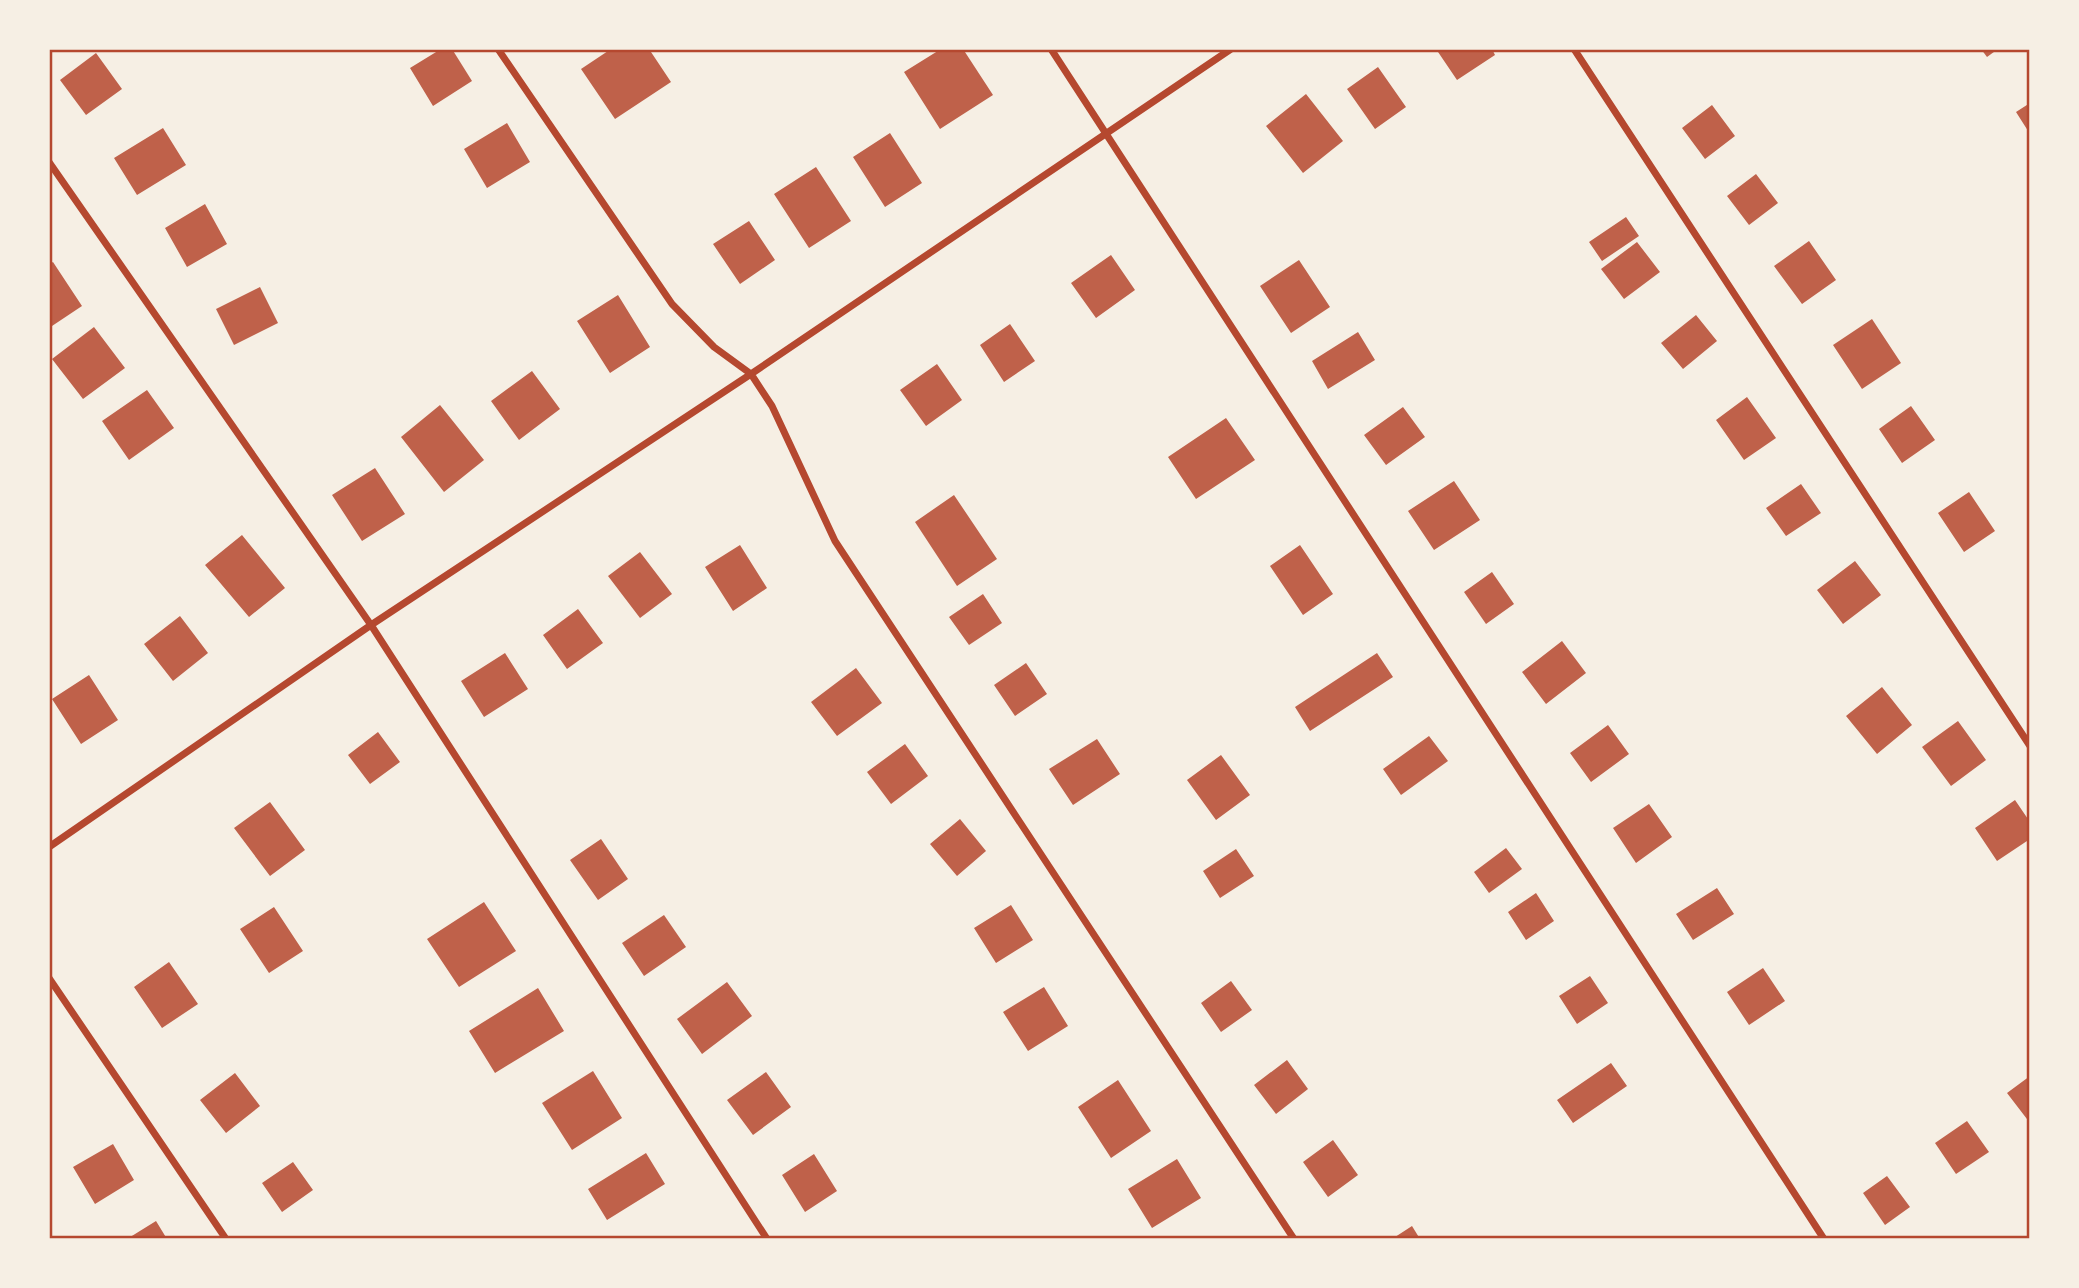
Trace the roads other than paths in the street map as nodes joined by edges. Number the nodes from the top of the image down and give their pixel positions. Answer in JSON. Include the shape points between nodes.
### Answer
{"nodes":[{"id":1,"x":498,"y":49,"type":"edge"},
{"id":2,"x":1051,"y":49,"type":"edge"},
{"id":3,"x":1231,"y":49,"type":"edge"},
{"id":4,"x":1574,"y":49,"type":"edge"},
{"id":5,"x":1106,"y":132,"type":"junction"},
{"id":6,"x":49,"y":162,"type":"edge"},
{"id":7,"x":751,"y":373,"type":"junction"},
{"id":8,"x":371,"y":625,"type":"junction"},
{"id":9,"x":2030,"y":746,"type":"edge"},
{"id":10,"x":49,"y":847,"type":"edge"},
{"id":11,"x":49,"y":978,"type":"edge"},
{"id":12,"x":226,"y":1239,"type":"edge"},
{"id":13,"x":767,"y":1239,"type":"edge"},
{"id":14,"x":1294,"y":1239,"type":"edge"},
{"id":15,"x":1824,"y":1239,"type":"edge"}],
"edges":[{"from":1,"to":7,"type":"street","via":[[672,304],[714,347]]},
{"from":2,"to":5,"type":"street"},
{"from":3,"to":5,"type":"street"},
{"from":4,"to":9,"type":"street"},
{"from":5,"to":7,"type":"street"},
{"from":5,"to":15,"type":"street"},
{"from":6,"to":8,"type":"street"},
{"from":7,"to":8,"type":"street"},
{"from":7,"to":14,"type":"street","via":[[772,406],[835,541]]},
{"from":8,"to":10,"type":"street"},
{"from":8,"to":13,"type":"street"},
{"from":11,"to":12,"type":"street"}]}
